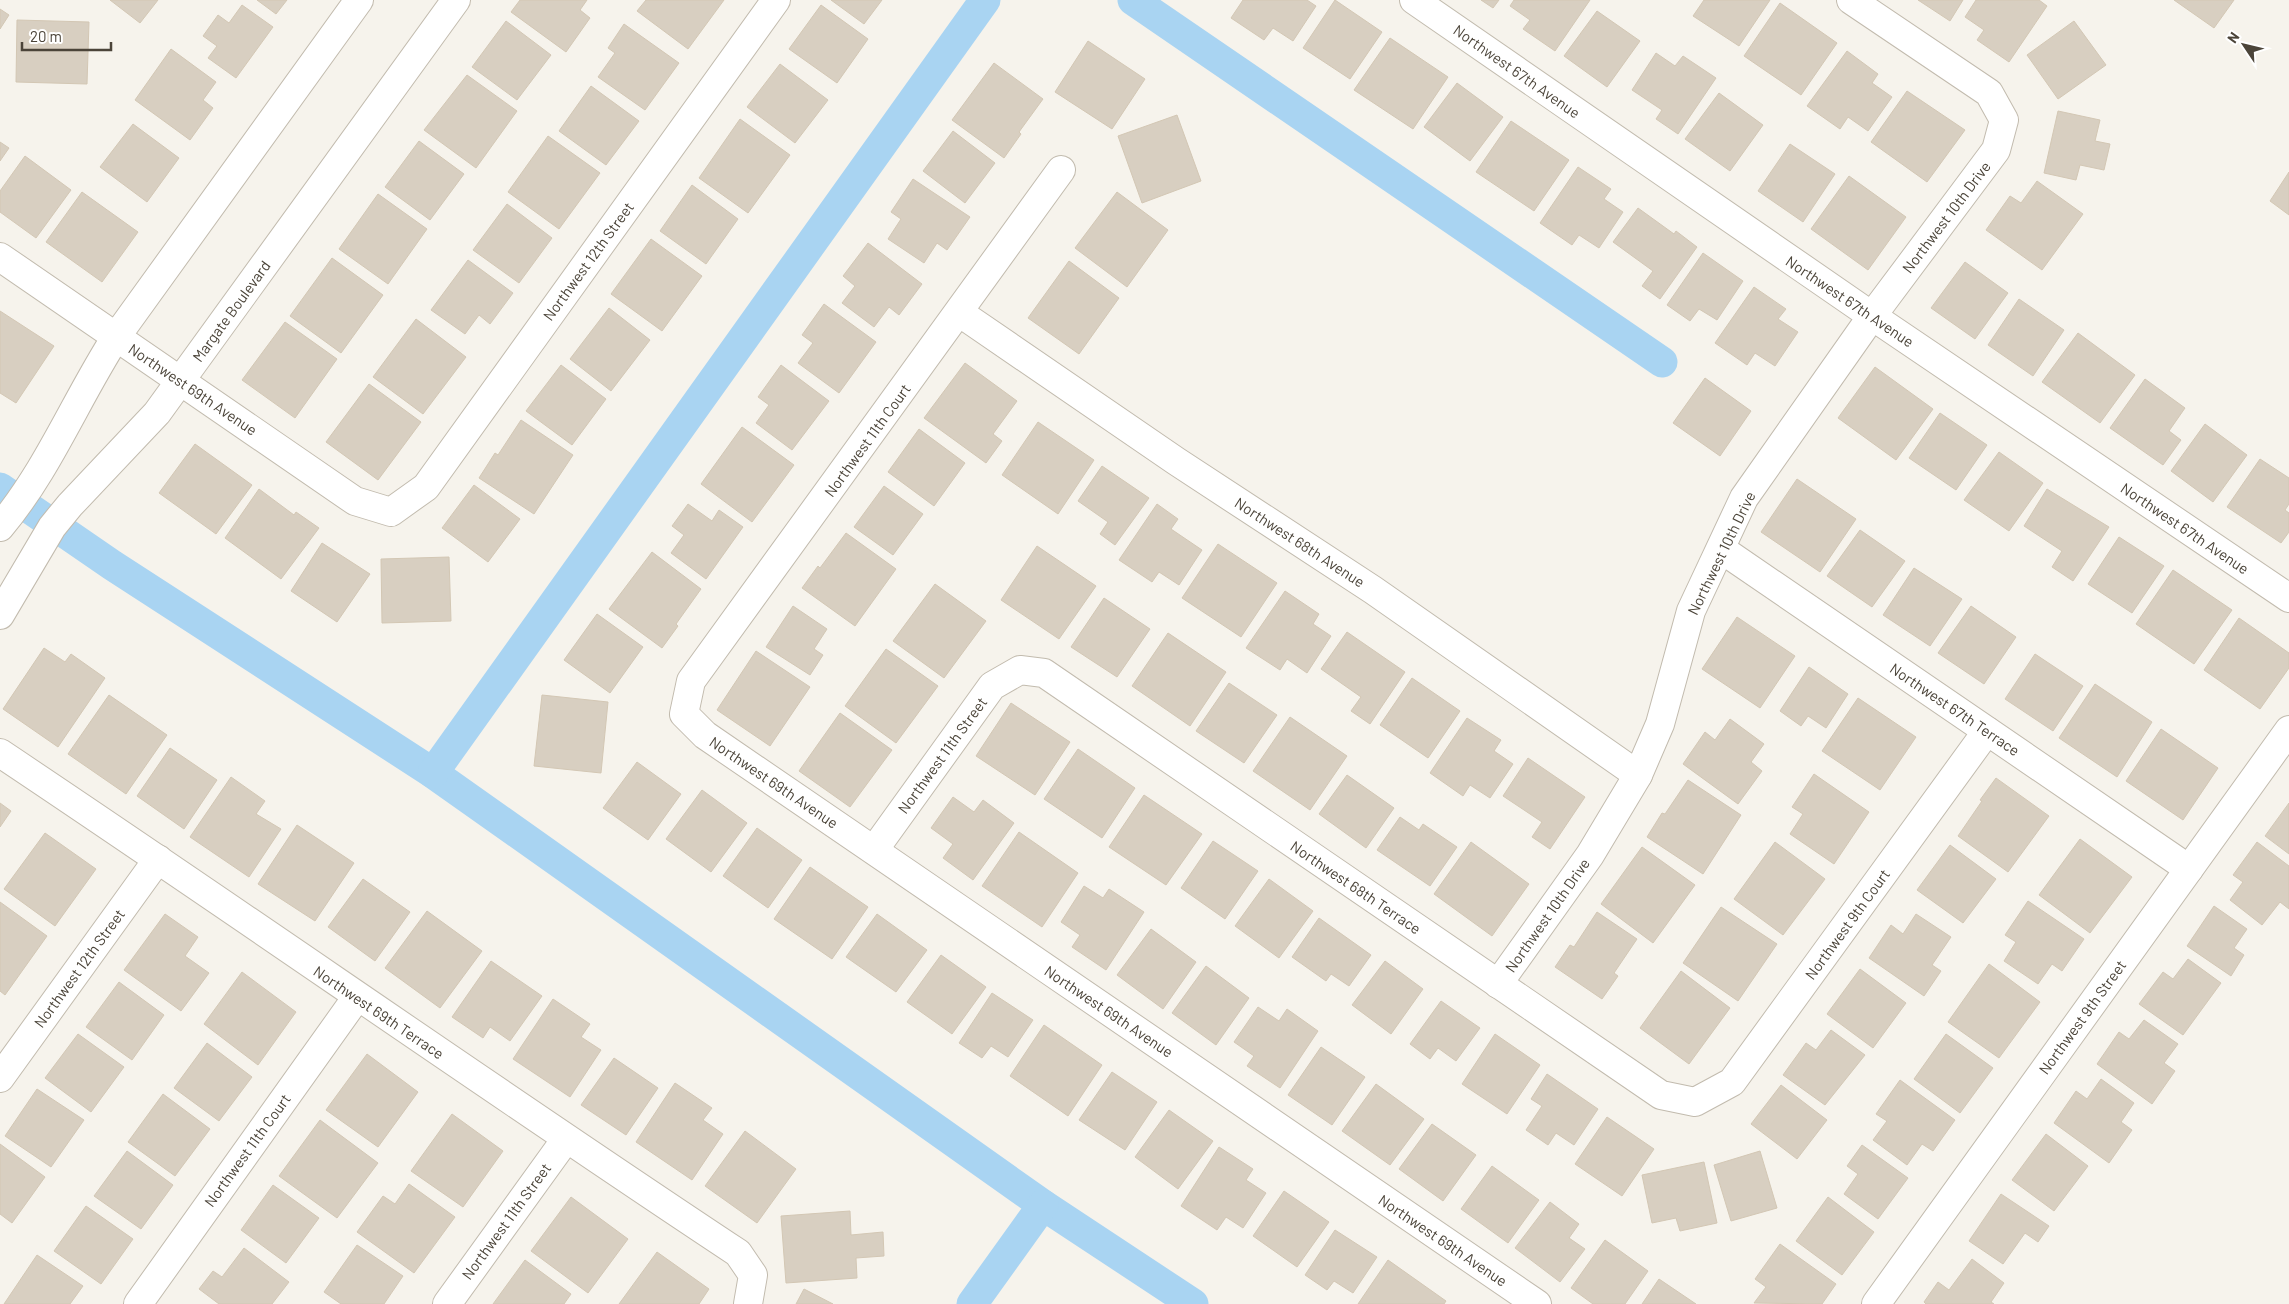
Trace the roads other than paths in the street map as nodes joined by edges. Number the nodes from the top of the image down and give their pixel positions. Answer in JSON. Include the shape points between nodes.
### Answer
{"nodes":[{"id":1,"x":359,"y":0,"type":"edge"},
{"id":2,"x":456,"y":0,"type":"edge"},
{"id":3,"x":776,"y":0,"type":"edge"},
{"id":4,"x":1414,"y":0,"type":"edge"},
{"id":5,"x":1851,"y":0,"type":"edge"},
{"id":6,"x":1061,"y":170,"type":"dead end"},
{"id":7,"x":0,"y":257,"type":"edge"},
{"id":8,"x":960,"y":313,"type":"junction"},
{"id":9,"x":1872,"y":316,"type":"junction"},
{"id":10,"x":116,"y":337,"type":"junction"},
{"id":11,"x":182,"y":380,"type":"junction"},
{"id":12,"x":391,"y":512,"type":"joint"},
{"id":13,"x":2,"y":525,"type":"edge"},
{"id":14,"x":1721,"y":549,"type":"junction"},
{"id":15,"x":2289,"y":598,"type":"edge"},
{"id":16,"x":0,"y":615,"type":"edge"},
{"id":17,"x":1020,"y":670,"type":"joint"},
{"id":18,"x":684,"y":714,"type":"joint"},
{"id":19,"x":2289,"y":730,"type":"edge"},
{"id":20,"x":1987,"y":731,"type":"junction"},
{"id":21,"x":0,"y":753,"type":"edge"},
{"id":22,"x":1638,"y":775,"type":"junction"},
{"id":23,"x":874,"y":850,"type":"junction"},
{"id":24,"x":158,"y":859,"type":"junction"},
{"id":25,"x":2189,"y":868,"type":"junction"},
{"id":26,"x":1498,"y":984,"type":"junction"},
{"id":27,"x":357,"y":997,"type":"junction"},
{"id":28,"x":0,"y":1078,"type":"edge"},
{"id":29,"x":1694,"y":1102,"type":"joint"},
{"id":30,"x":566,"y":1139,"type":"junction"},
{"id":31,"x":138,"y":1304,"type":"edge"},
{"id":32,"x":447,"y":1304,"type":"edge"},
{"id":33,"x":748,"y":1304,"type":"edge"},
{"id":34,"x":1537,"y":1304,"type":"edge"},
{"id":35,"x":1876,"y":1304,"type":"edge"}],
"edges":[{"from":1,"to":10,"type":"street"},
{"from":2,"to":11,"type":"street","name":"Margate Boulevard"},
{"from":3,"to":12,"type":"street","name":"Northwest 12th Street","via":[[426,487]]},
{"from":4,"to":9,"type":"street","name":"Northwest 67th Avenue"},
{"from":5,"to":9,"type":"street","name":"Northwest 10th Drive","via":[[1989,93],[2004,120],[1996,150]]},
{"from":6,"to":8,"type":"street","name":"Northwest 11th Court"},
{"from":7,"to":10,"type":"street","name":"Northwest 69th Avenue"},
{"from":8,"to":18,"type":"street","name":"Northwest 11th Court","via":[[691,681]]},
{"from":8,"to":22,"type":"street","name":"Northwest 68th Avenue","via":[[1176,461],[1373,590]]},
{"from":9,"to":14,"type":"street","name":"Northwest 10th Drive","via":[[1744,498]]},
{"from":9,"to":15,"type":"street","name":"Northwest 67th Avenue"},
{"from":10,"to":11,"type":"street","name":"Northwest 69th Avenue"},
{"from":10,"to":13,"type":"street","via":[[91,375],[36,479]]},
{"from":11,"to":12,"type":"street","name":"Northwest 69th Avenue","via":[[356,501]]},
{"from":11,"to":16,"type":"street","name":"Margate Boulevard","via":[[157,413],[70,505],[38,548]]},
{"from":14,"to":20,"type":"street","name":"Northwest 67th Terrace"},
{"from":14,"to":22,"type":"street","name":"Northwest 10th Drive","via":[[1691,610],[1660,724]]},
{"from":17,"to":23,"type":"street","name":"Northwest 11th Street","via":[[992,686]]},
{"from":17,"to":26,"type":"street","name":"Northwest 68th Terrace","via":[[1044,673]]},
{"from":18,"to":23,"type":"street","name":"Northwest 69th Avenue","via":[[705,735]]},
{"from":19,"to":25,"type":"street","name":"Northwest 9th Street"},
{"from":20,"to":25,"type":"street","name":"Northwest 67th Terrace"},
{"from":20,"to":29,"type":"street","name":"Northwest 9th Court","via":[[1732,1082]]},
{"from":21,"to":24,"type":"street","name":"Northwest 69th Terrace"},
{"from":22,"to":26,"type":"street","name":"Northwest 10th Drive","via":[[1590,855]]},
{"from":23,"to":34,"type":"street","name":"Northwest 69th Avenue"},
{"from":24,"to":27,"type":"street","name":"Northwest 69th Terrace"},
{"from":24,"to":28,"type":"street","name":"Northwest 12th Street"},
{"from":25,"to":35,"type":"street","name":"Northwest 9th Street"},
{"from":26,"to":29,"type":"street","name":"Northwest 68th Terrace","via":[[1660,1095]]},
{"from":27,"to":30,"type":"street","name":"Northwest 69th Terrace"},
{"from":27,"to":31,"type":"street","name":"Northwest 11th Court"},
{"from":30,"to":32,"type":"street","name":"Northwest 11th Street"},
{"from":30,"to":33,"type":"street","name":"Northwest 69th Terrace","via":[[738,1253],[753,1275]]}]}
